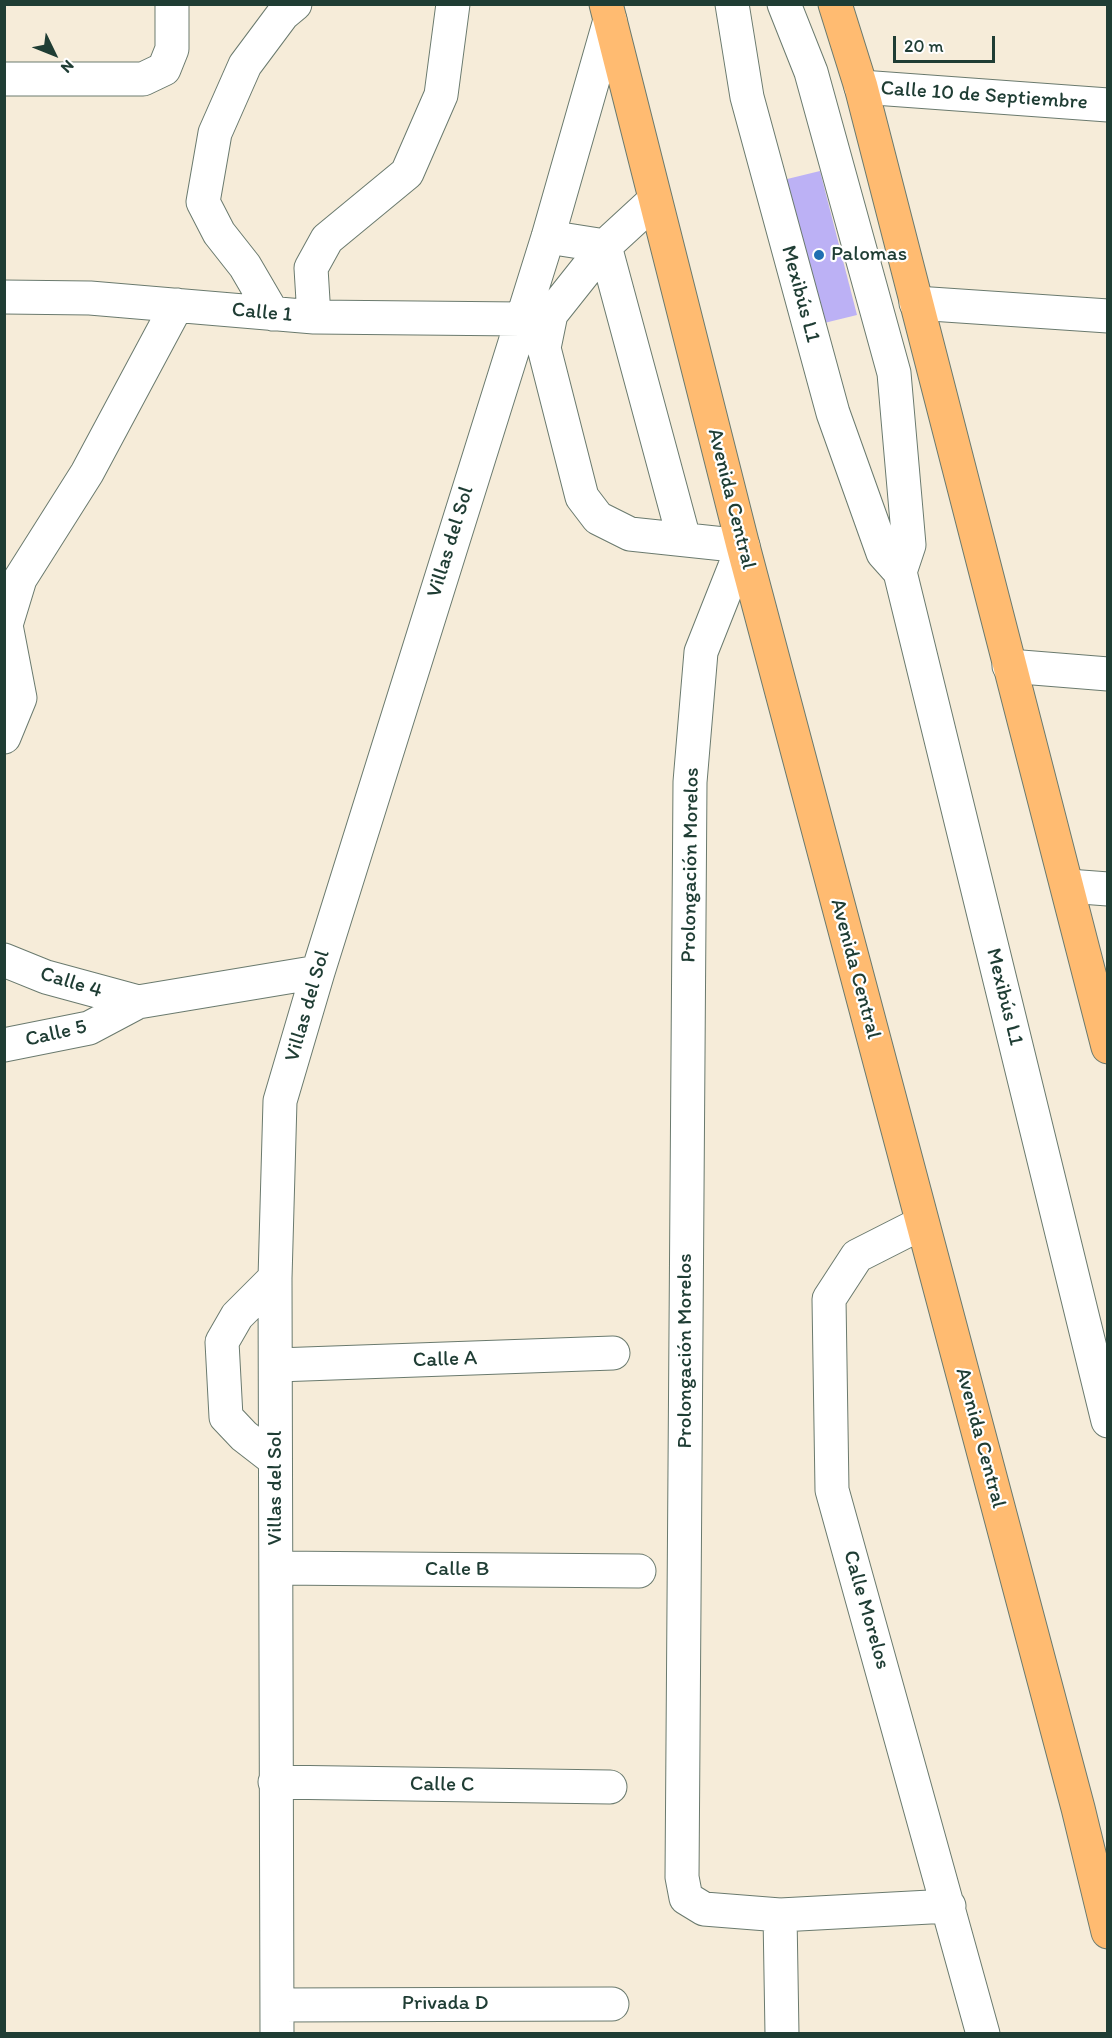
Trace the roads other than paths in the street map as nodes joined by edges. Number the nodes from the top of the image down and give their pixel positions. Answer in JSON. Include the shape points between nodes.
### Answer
{"nodes":[{"id":1,"x":172,"y":4,"type":"edge"},
{"id":2,"x":295,"y":4,"type":"edge"},
{"id":3,"x":453,"y":4,"type":"edge"},
{"id":4,"x":732,"y":4,"type":"edge"},
{"id":5,"x":784,"y":4,"type":"edge"},
{"id":6,"x":835,"y":4,"type":"edge"},
{"id":7,"x":608,"y":12,"type":"edge"},
{"id":8,"x":4,"y":79,"type":"edge"},
{"id":9,"x":861,"y":87,"type":"junction"},
{"id":10,"x":1107,"y":105,"type":"edge"},
{"id":11,"x":655,"y":200,"type":"junction"},
{"id":12,"x":548,"y":237,"type":"junction"},
{"id":13,"x":605,"y":246,"type":"junction"},
{"id":14,"x":4,"y":297,"type":"edge"},
{"id":15,"x":916,"y":303,"type":"junction"},
{"id":16,"x":177,"y":305,"type":"junction"},
{"id":17,"x":273,"y":314,"type":"junction"},
{"id":18,"x":1107,"y":316,"type":"edge"},
{"id":19,"x":314,"y":317,"type":"junction"},
{"id":20,"x":521,"y":319,"type":"junction"},
{"id":21,"x":684,"y":540,"type":"junction"},
{"id":22,"x":743,"y":546,"type":"junction"},
{"id":23,"x":900,"y":572,"type":"junction"},
{"id":24,"x":1009,"y":666,"type":"junction"},
{"id":25,"x":1107,"y":674,"type":"edge"},
{"id":26,"x":4,"y":737,"type":"edge"},
{"id":27,"x":1068,"y":886,"type":"junction"},
{"id":28,"x":1107,"y":889,"type":"edge"},
{"id":29,"x":4,"y":960,"type":"edge"},
{"id":30,"x":318,"y":972,"type":"junction"},
{"id":31,"x":138,"y":1002,"type":"junction"},
{"id":32,"x":4,"y":1046,"type":"edge"},
{"id":33,"x":1107,"y":1047,"type":"edge"},
{"id":34,"x":922,"y":1223,"type":"junction"},
{"id":35,"x":275,"y":1278,"type":"junction"},
{"id":36,"x":613,"y":1353,"type":"dead end"},
{"id":37,"x":276,"y":1365,"type":"junction"},
{"id":38,"x":1107,"y":1422,"type":"edge"},
{"id":39,"x":275,"y":1460,"type":"junction"},
{"id":40,"x":276,"y":1568,"type":"junction"},
{"id":41,"x":639,"y":1571,"type":"dead end"},
{"id":42,"x":275,"y":1782,"type":"junction"},
{"id":43,"x":609,"y":1787,"type":"dead end"},
{"id":44,"x":1078,"y":1808,"type":"junction"},
{"id":45,"x":1107,"y":1828,"type":"edge"},
{"id":46,"x":949,"y":1906,"type":"junction"},
{"id":47,"x":780,"y":1915,"type":"junction"},
{"id":48,"x":1107,"y":1932,"type":"edge"},
{"id":49,"x":612,"y":2004,"type":"dead end"},
{"id":50,"x":277,"y":2019,"type":"edge"},
{"id":51,"x":782,"y":2034,"type":"edge"},
{"id":52,"x":983,"y":2034,"type":"edge"}],
"edges":[{"from":1,"to":8,"type":"street","via":[[172,50],[164,69],[143,79]]},
{"from":2,"to":17,"type":"street","via":[[245,65],[215,133],[203,202]]},
{"from":3,"to":19,"type":"street","via":[[441,95],[407,173],[327,239],[311,268]]},
{"from":4,"to":23,"type":"street","name":"Mexibús L1","via":[[747,97],[833,413],[883,553]]},
{"from":5,"to":23,"type":"street","via":[[812,72],[894,373],[909,545]]},
{"from":6,"to":9,"type":"highway"},
{"from":7,"to":11,"type":"highway","name":"Avenida Central"},
{"from":7,"to":12,"type":"street","name":"Villas del Sol"},
{"from":9,"to":10,"type":"street","name":"Calle 10 de Septiembre"},
{"from":9,"to":15,"type":"highway"},
{"from":11,"to":13,"type":"street"},
{"from":11,"to":22,"type":"highway","name":"Avenida Central"},
{"from":12,"to":13,"type":"street"},
{"from":12,"to":20,"type":"street","name":"Villas del Sol"},
{"from":13,"to":21,"type":"street"},
{"from":13,"to":21,"type":"street","via":[[551,314],[544,348],[582,497],[598,518],[630,534]]},
{"from":14,"to":16,"type":"street","name":"Calle 1"},
{"from":15,"to":18,"type":"street"},
{"from":15,"to":24,"type":"highway"},
{"from":16,"to":17,"type":"street","name":"Calle 1"},
{"from":16,"to":26,"type":"street","via":[[87,473],[20,579],[6,625],[20,698]]},
{"from":17,"to":19,"type":"street","name":"Calle 1"},
{"from":19,"to":20,"type":"street","name":"Calle 1"},
{"from":20,"to":30,"type":"street","name":"Villas del Sol"},
{"from":21,"to":22,"type":"street"},
{"from":22,"to":34,"type":"highway","name":"Avenida Central"},
{"from":22,"to":47,"type":"street","name":"Prolongación Morelos","via":[[701,652],[690,782],[682,1877],[686,1898],[704,1909]]},
{"from":23,"to":38,"type":"street","name":"Mexibús L1"},
{"from":24,"to":25,"type":"street"},
{"from":24,"to":27,"type":"highway"},
{"from":27,"to":28,"type":"street"},
{"from":27,"to":33,"type":"highway"},
{"from":29,"to":31,"type":"street","name":"Calle 4","via":[[46,977]]},
{"from":30,"to":31,"type":"street"},
{"from":30,"to":35,"type":"street","name":"Villas del Sol","via":[[280,1101]]},
{"from":31,"to":32,"type":"street","name":"Calle 5","via":[[88,1028]]},
{"from":34,"to":44,"type":"highway","name":"Avenida Central"},
{"from":34,"to":46,"type":"street","name":"Calle Morelos","via":[[858,1256],[829,1299],[832,1490]]},
{"from":35,"to":37,"type":"street","name":"Villas del Sol"},
{"from":35,"to":39,"type":"street","via":[[237,1316],[222,1342],[226,1417]]},
{"from":36,"to":37,"type":"street","name":"Calle A"},
{"from":37,"to":39,"type":"street","name":"Villas del Sol"},
{"from":39,"to":40,"type":"street","name":"Villas del Sol"},
{"from":40,"to":41,"type":"street","name":"Calle B"},
{"from":40,"to":42,"type":"street","name":"Villas del Sol"},
{"from":42,"to":43,"type":"street","name":"Calle C"},
{"from":42,"to":50,"type":"street","name":"Villas del Sol"},
{"from":44,"to":45,"type":"highway"},
{"from":44,"to":48,"type":"highway","name":"Avenida Central"},
{"from":46,"to":47,"type":"street","name":"Prolongación Morelos"},
{"from":46,"to":52,"type":"street","name":"Calle Morelos"},
{"from":47,"to":51,"type":"street"},
{"from":49,"to":50,"type":"street","name":"Privada D"}]}
